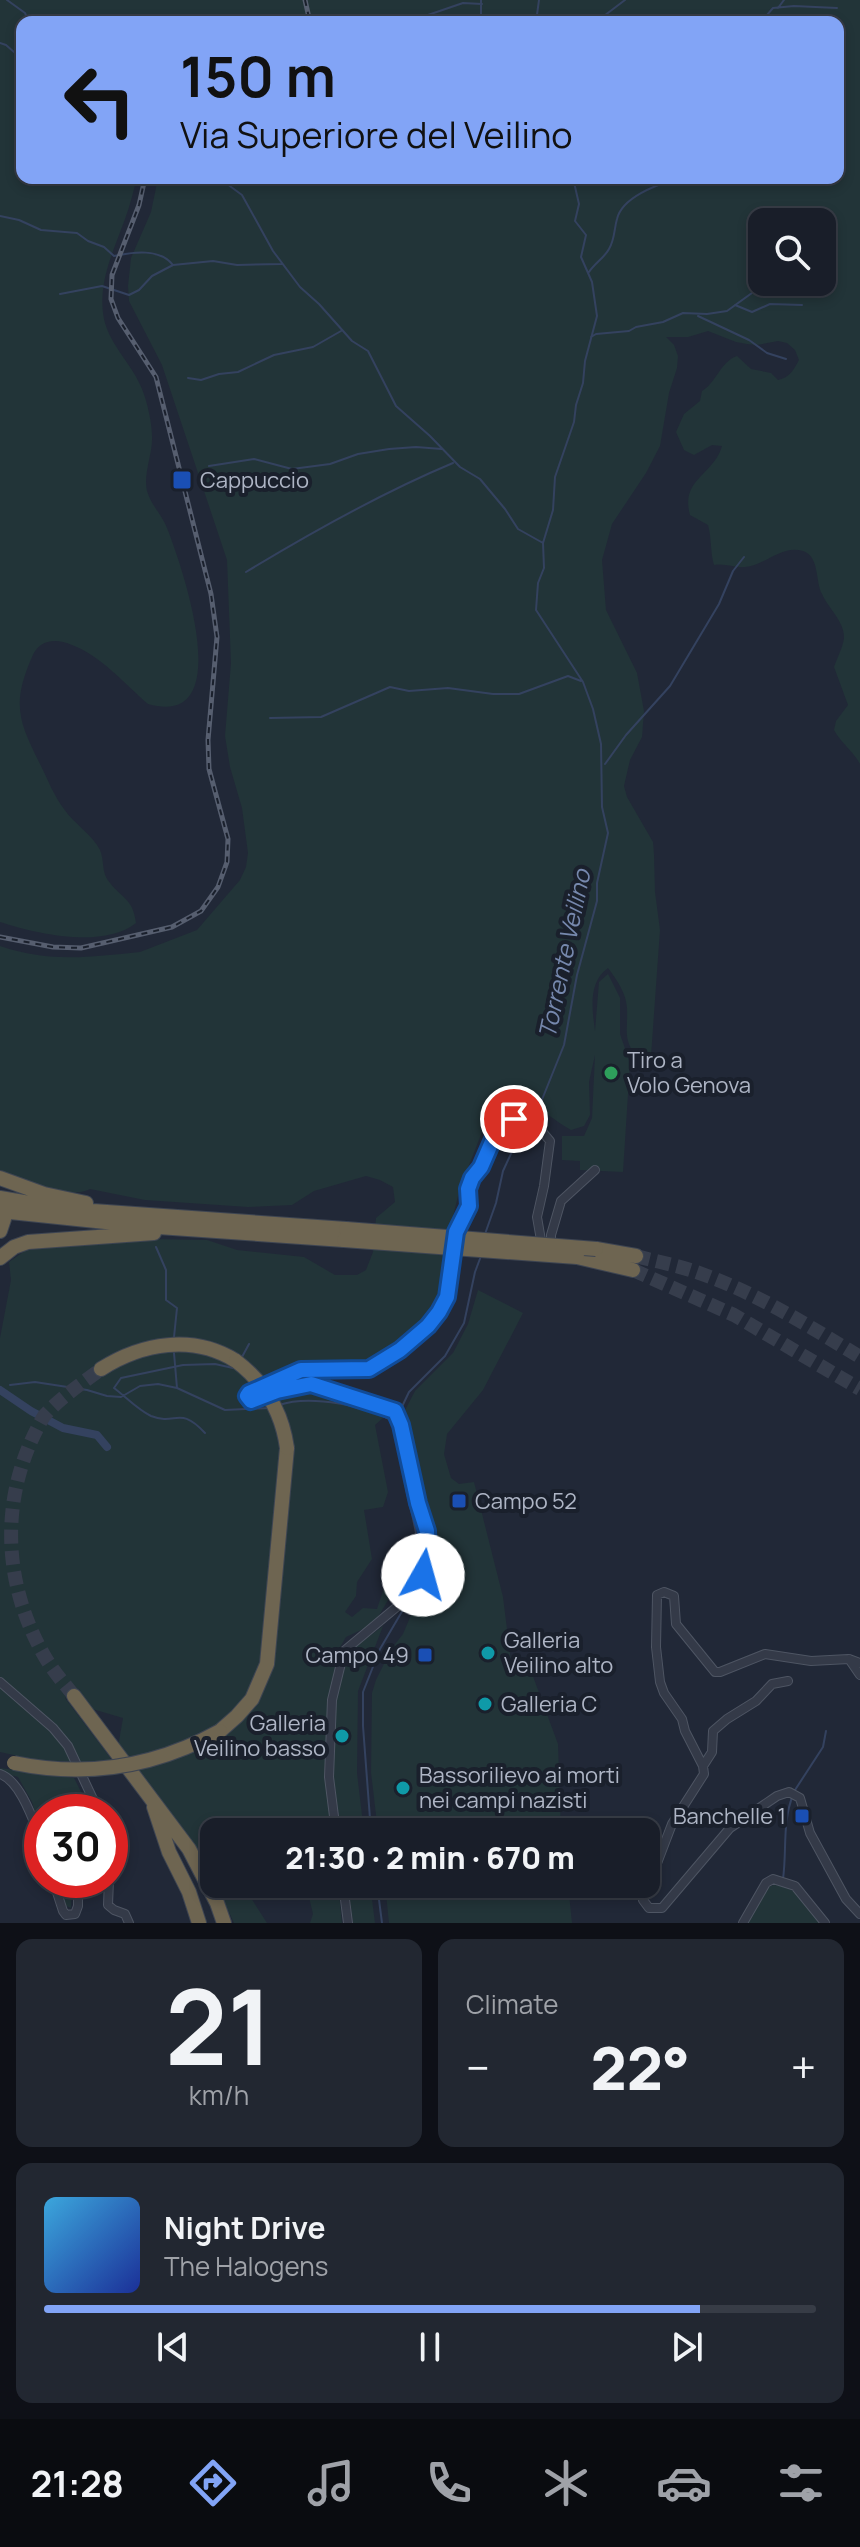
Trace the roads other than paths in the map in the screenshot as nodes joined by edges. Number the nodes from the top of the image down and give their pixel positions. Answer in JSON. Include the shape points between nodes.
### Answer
{"nodes":[{"id":1,"x":595,"y":1170,"type":"dead end"},
{"id":2,"x":0,"y":1178,"type":"edge"},
{"id":3,"x":0,"y":1198,"type":"edge"},
{"id":4,"x":141,"y":1214,"type":"junction"},
{"id":5,"x":1,"y":1220,"type":"edge"},
{"id":6,"x":192,"y":1229,"type":"junction"},
{"id":7,"x":345,"y":1234,"type":"junction"},
{"id":8,"x":0,"y":1258,"type":"edge"},
{"id":9,"x":635,"y":1263,"type":"tunnel mouth"},
{"id":10,"x":101,"y":1369,"type":"tunnel mouth"},
{"id":11,"x":849,"y":1659,"type":"junction"},
{"id":12,"x":860,"y":1663,"type":"edge"},
{"id":13,"x":860,"y":1675,"type":"edge"},
{"id":14,"x":788,"y":1681,"type":"dead end"},
{"id":15,"x":0,"y":1682,"type":"edge"},
{"id":16,"x":74,"y":1696,"type":"tunnel mouth"},
{"id":17,"x":7,"y":1761,"type":"edge"},
{"id":18,"x":703,"y":1766,"type":"junction"},
{"id":19,"x":0,"y":1774,"type":"edge"},
{"id":20,"x":91,"y":1794,"type":"edge"},
{"id":21,"x":150,"y":1796,"type":"junction"},
{"id":22,"x":24,"y":1804,"type":"edge"},
{"id":23,"x":334,"y":1818,"type":"edge"},
{"id":24,"x":59,"y":1898,"type":"edge"},
{"id":25,"x":78,"y":1898,"type":"edge"},
{"id":26,"x":108,"y":1898,"type":"edge"},
{"id":27,"x":345,"y":1898,"type":"edge"},
{"id":28,"x":217,"y":1903,"type":"junction"},
{"id":29,"x":860,"y":1914,"type":"edge"},
{"id":30,"x":129,"y":1923,"type":"edge"},
{"id":31,"x":199,"y":1923,"type":"edge"},
{"id":32,"x":224,"y":1923,"type":"edge"},
{"id":33,"x":233,"y":1923,"type":"edge"},
{"id":34,"x":348,"y":1923,"type":"edge"},
{"id":35,"x":743,"y":1923,"type":"edge"},
{"id":36,"x":825,"y":1923,"type":"edge"}],
"edges":[{"from":1,"to":23,"type":"street","via":[[561,1201],[550,1258],[545,1261],[537,1217],[548,1137],[525,1120],[512,1120],[494,1137],[472,1178],[469,1206],[456,1232],[447,1297],[428,1326],[372,1368],[301,1370],[247,1396],[251,1401],[311,1384],[395,1411],[427,1531],[426,1565],[417,1587],[344,1651],[332,1700],[329,1777]]},
{"from":2,"to":4,"type":"highway","via":[[44,1194]]},
{"from":3,"to":4,"type":"highway"},
{"from":4,"to":7,"type":"highway"},
{"from":5,"to":6,"type":"highway"},
{"from":6,"to":7,"type":"highway"},
{"from":6,"to":8,"type":"highway","via":[[28,1242]]},
{"from":7,"to":9,"type":"highway","bridge":true,"via":[[558,1255],[596,1254]]},
{"from":10,"to":17,"type":"highway","bridge":true,"via":[[127,1354],[166,1345],[207,1348],[236,1361],[271,1400],[287,1448],[267,1664],[252,1699],[237,1716],[220,1731],[162,1757],[122,1767],[64,1770]]},
{"from":11,"to":12,"type":"street"},
{"from":11,"to":13,"type":"street"},
{"from":11,"to":18,"type":"street","via":[[811,1661],[765,1654],[715,1672],[676,1624],[674,1596],[657,1595],[660,1682]]},
{"from":14,"to":18,"type":"street","via":[[772,1684],[713,1731],[712,1752]]},
{"from":15,"to":20,"type":"street","via":[[68,1746]]},
{"from":16,"to":21,"type":"highway"},
{"from":18,"to":29,"type":"street","via":[[704,1777],[672,1824],[646,1889],[646,1906],[657,1910],[666,1905],[730,1828],[789,1792],[800,1798],[810,1833],[846,1899]]},
{"from":19,"to":22,"type":"street","via":[[8,1777]]},
{"from":21,"to":28,"type":"highway","via":[[189,1849]]},
{"from":21,"to":31,"type":"highway"},
{"from":24,"to":25,"type":"street","via":[[71,1916]]},
{"from":26,"to":30,"type":"street","via":[[112,1910],[125,1914]]},
{"from":27,"to":34,"type":"street"},
{"from":28,"to":32,"type":"highway"},
{"from":28,"to":33,"type":"highway"},
{"from":35,"to":36,"type":"street","via":[[773,1879],[795,1886]]}]}
